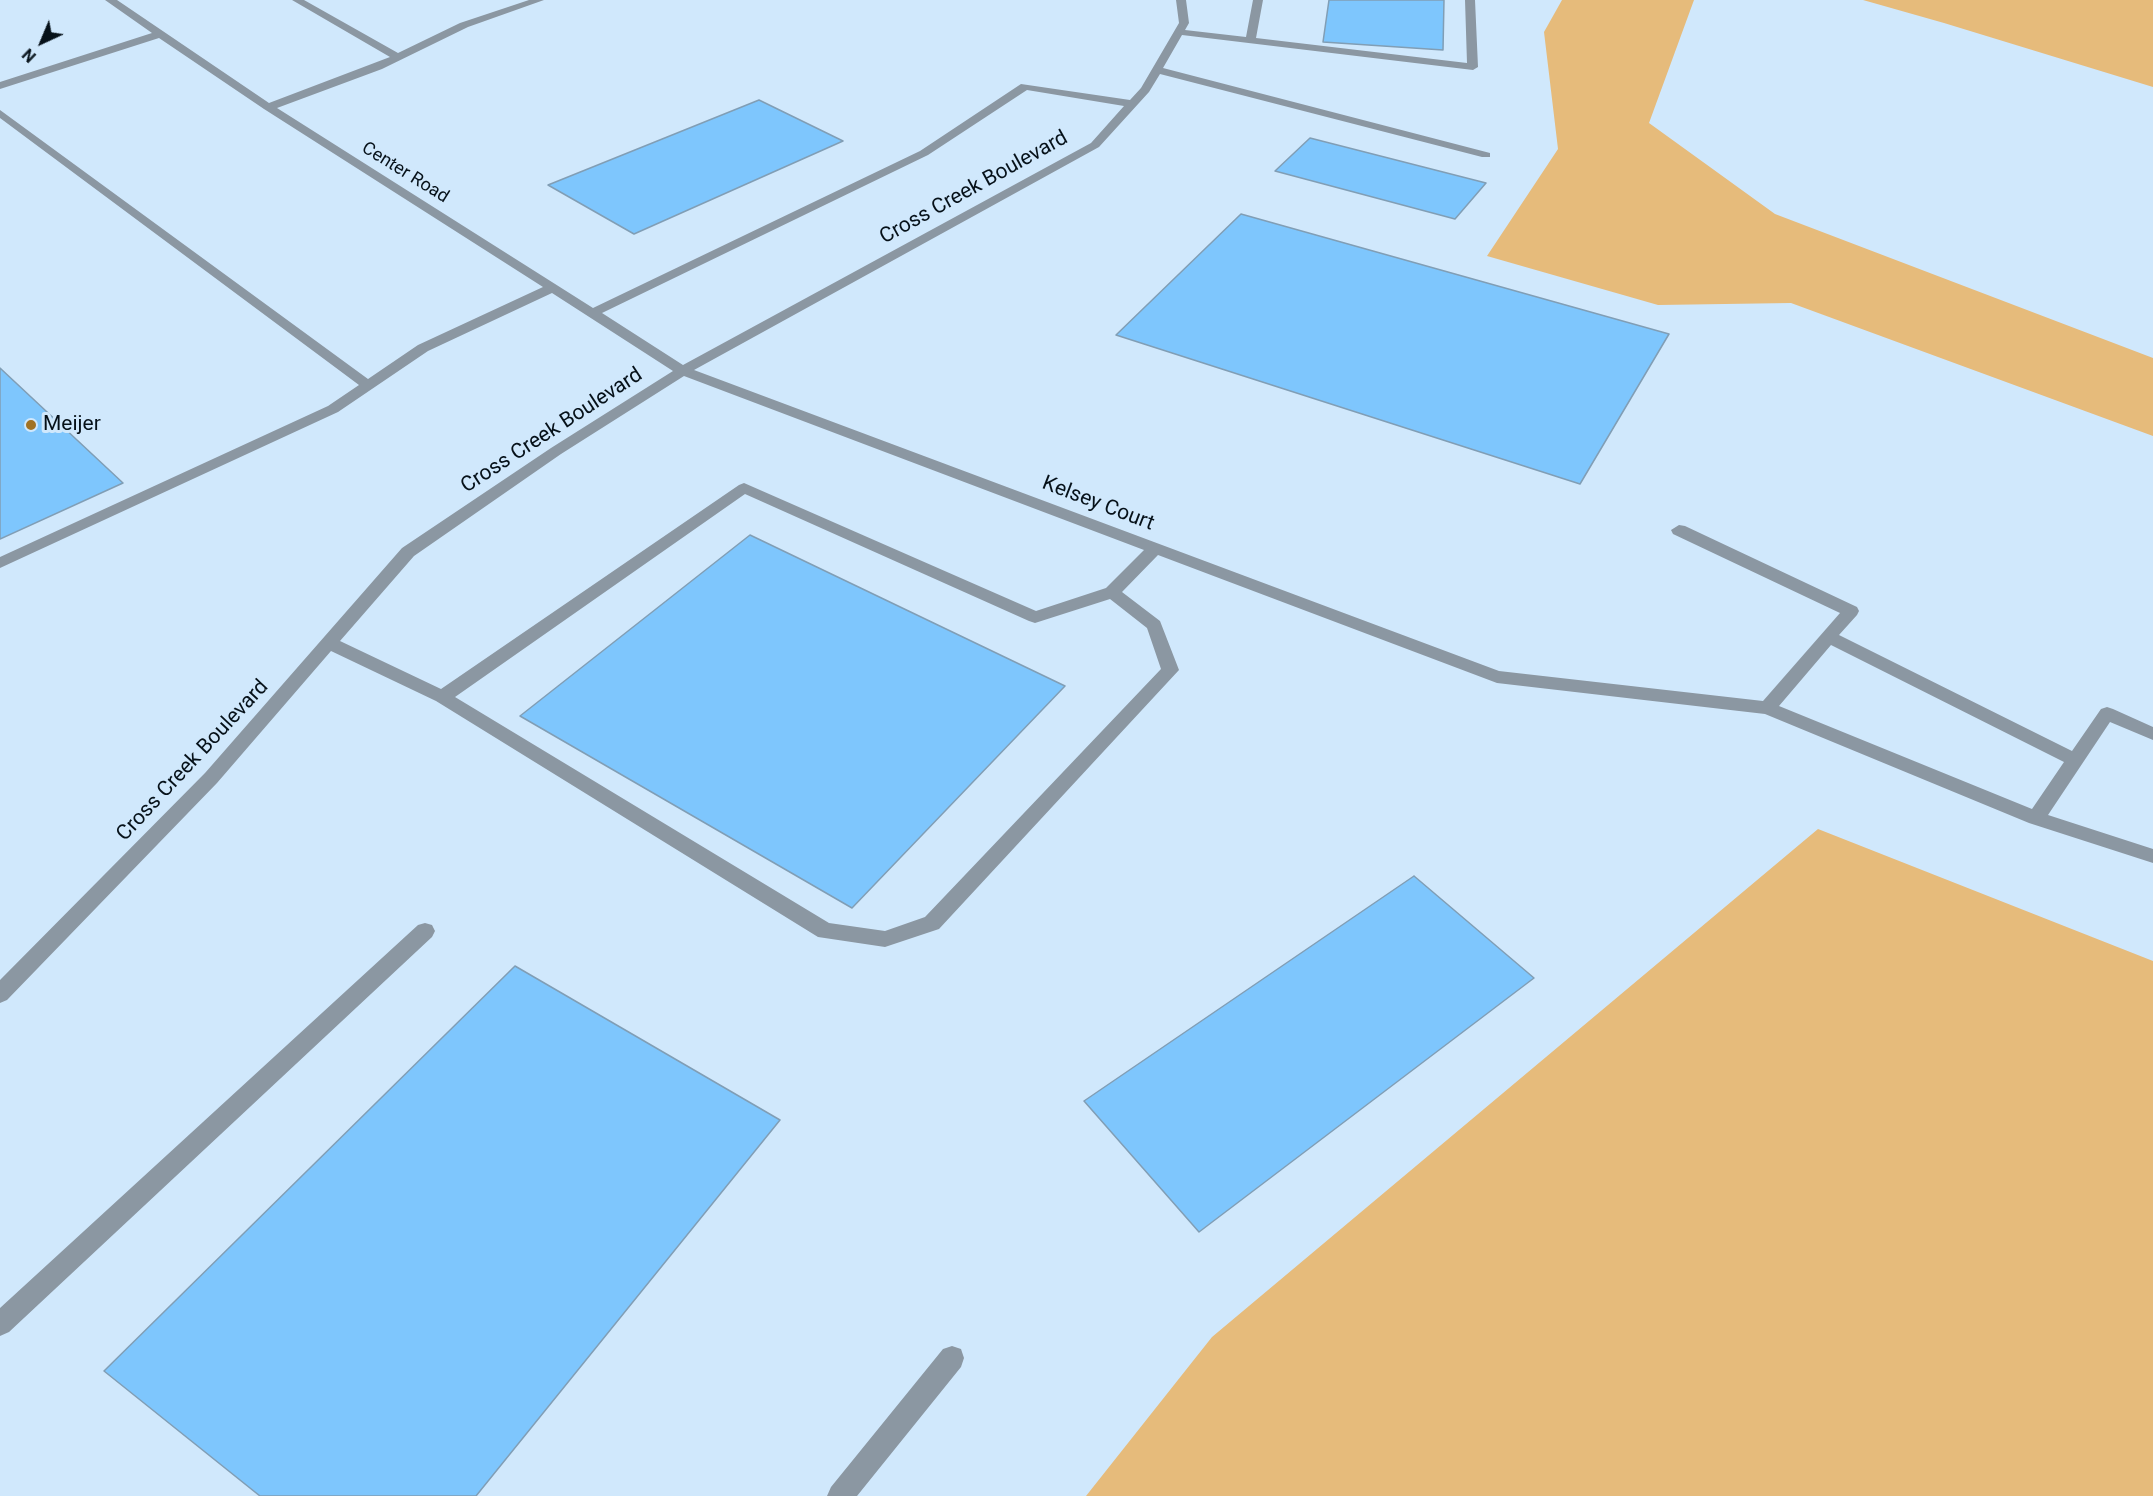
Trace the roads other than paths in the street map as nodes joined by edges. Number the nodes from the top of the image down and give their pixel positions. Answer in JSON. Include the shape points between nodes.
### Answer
{"nodes":[{"id":1,"x":110,"y":0,"type":"edge"},
{"id":2,"x":297,"y":0,"type":"edge"},
{"id":3,"x":539,"y":0,"type":"edge"},
{"id":4,"x":1180,"y":0,"type":"edge"},
{"id":5,"x":1258,"y":0,"type":"edge"},
{"id":6,"x":1470,"y":0,"type":"edge"},
{"id":7,"x":1179,"y":32,"type":"junction"},
{"id":8,"x":160,"y":34,"type":"junction"},
{"id":9,"x":1251,"y":39,"type":"junction"},
{"id":10,"x":398,"y":57,"type":"junction"},
{"id":11,"x":1157,"y":69,"type":"junction"},
{"id":12,"x":0,"y":86,"type":"edge"},
{"id":13,"x":1132,"y":105,"type":"junction"},
{"id":14,"x":268,"y":107,"type":"junction"},
{"id":15,"x":0,"y":113,"type":"edge"},
{"id":16,"x":1486,"y":155,"type":"dead end"},
{"id":17,"x":552,"y":288,"type":"junction"},
{"id":18,"x":592,"y":312,"type":"junction"},
{"id":19,"x":683,"y":371,"type":"junction"},
{"id":20,"x":368,"y":385,"type":"junction"},
{"id":21,"x":1679,"y":530,"type":"dead end"},
{"id":22,"x":1155,"y":549,"type":"junction"},
{"id":23,"x":0,"y":563,"type":"edge"},
{"id":24,"x":1113,"y":592,"type":"junction"},
{"id":25,"x":1829,"y":637,"type":"junction"},
{"id":26,"x":328,"y":643,"type":"junction"},
{"id":27,"x":442,"y":697,"type":"junction"},
{"id":28,"x":1767,"y":708,"type":"junction"},
{"id":29,"x":2153,"y":734,"type":"edge"},
{"id":30,"x":2075,"y":760,"type":"junction"},
{"id":31,"x":2036,"y":818,"type":"junction"},
{"id":32,"x":2153,"y":856,"type":"edge"},
{"id":33,"x":425,"y":931,"type":"dead end"},
{"id":34,"x":0,"y":994,"type":"edge"},
{"id":35,"x":0,"y":1324,"type":"edge"},
{"id":36,"x":952,"y":1358,"type":"dead end"},
{"id":37,"x":840,"y":1496,"type":"edge"}],
"edges":[{"from":1,"to":8,"type":"street","name":"Center Road"},
{"from":2,"to":10,"type":"street"},
{"from":3,"to":10,"type":"street","via":[[464,25]]},
{"from":4,"to":7,"type":"street","name":"Cross Creek Boulevard","via":[[1184,23]]},
{"from":5,"to":9,"type":"street"},
{"from":6,"to":9,"type":"street","via":[[1473,67]]},
{"from":7,"to":9,"type":"street"},
{"from":7,"to":11,"type":"street","name":"Cross Creek Boulevard"},
{"from":8,"to":12,"type":"street"},
{"from":8,"to":14,"type":"street","name":"Center Road"},
{"from":10,"to":14,"type":"street"},
{"from":11,"to":13,"type":"street","name":"Cross Creek Boulevard"},
{"from":11,"to":16,"type":"street"},
{"from":13,"to":18,"type":"street","via":[[1025,86],[924,153]]},
{"from":13,"to":19,"type":"street","name":"Cross Creek Boulevard","via":[[1095,145]]},
{"from":14,"to":17,"type":"street","name":"Center Road"},
{"from":15,"to":20,"type":"street"},
{"from":17,"to":18,"type":"street","name":"Center Road"},
{"from":17,"to":20,"type":"street","via":[[423,348]]},
{"from":18,"to":19,"type":"street","name":"Center Road"},
{"from":19,"to":22,"type":"street","name":"Kelsey Court"},
{"from":19,"to":26,"type":"street","name":"Cross Creek Boulevard","via":[[408,552]]},
{"from":20,"to":23,"type":"street","via":[[333,409]]},
{"from":21,"to":25,"type":"street","via":[[1851,611]]},
{"from":22,"to":24,"type":"street"},
{"from":22,"to":28,"type":"street","name":"Kelsey Court","via":[[1497,677]]},
{"from":24,"to":27,"type":"street","via":[[1035,616],[744,488]]},
{"from":24,"to":27,"type":"street","via":[[1154,625],[1170,670],[932,923],[885,939],[825,931]]},
{"from":25,"to":28,"type":"street"},
{"from":25,"to":30,"type":"street"},
{"from":26,"to":27,"type":"street"},
{"from":26,"to":34,"type":"street","name":"Cross Creek Boulevard","via":[[211,778]]},
{"from":28,"to":31,"type":"street","name":"Kelsey Court"},
{"from":29,"to":30,"type":"street","via":[[2107,713]]},
{"from":30,"to":31,"type":"street"},
{"from":31,"to":32,"type":"street","name":"Kelsey Court"},
{"from":33,"to":35,"type":"street"},
{"from":36,"to":37,"type":"street"}]}
